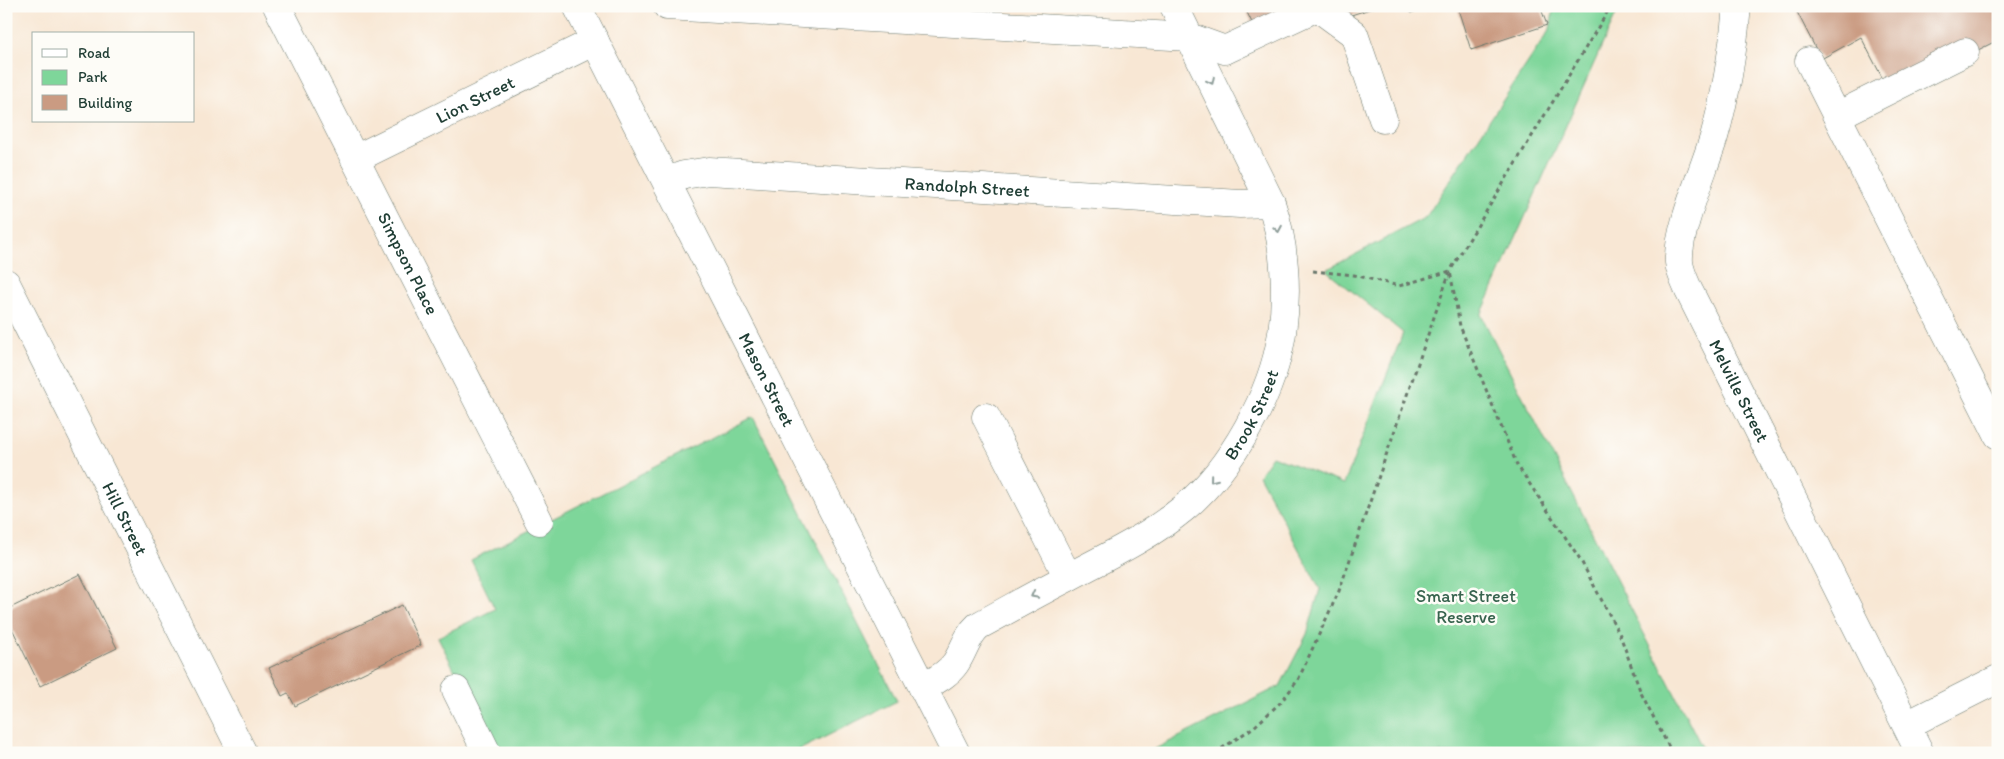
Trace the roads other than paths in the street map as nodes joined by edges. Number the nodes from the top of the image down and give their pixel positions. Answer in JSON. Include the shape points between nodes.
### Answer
{"nodes":[{"id":1,"x":277,"y":6,"type":"edge"},
{"id":2,"x":576,"y":6,"type":"edge"},
{"id":3,"x":667,"y":6,"type":"edge"},
{"id":4,"x":1174,"y":6,"type":"edge"},
{"id":5,"x":1738,"y":6,"type":"edge"},
{"id":6,"x":1189,"y":37,"type":"junction"},
{"id":7,"x":595,"y":41,"type":"junction"},
{"id":8,"x":1965,"y":52,"type":"dead end"},
{"id":9,"x":1809,"y":61,"type":"dead end"},
{"id":10,"x":1837,"y":116,"type":"junction"},
{"id":11,"x":1383,"y":119,"type":"dead end"},
{"id":12,"x":355,"y":159,"type":"junction"},
{"id":13,"x":667,"y":181,"type":"junction"},
{"id":14,"x":1271,"y":203,"type":"junction"},
{"id":15,"x":6,"y":284,"type":"edge"},
{"id":16,"x":986,"y":417,"type":"dead end"},
{"id":17,"x":1998,"y":435,"type":"edge"},
{"id":18,"x":539,"y":521,"type":"dead end"},
{"id":19,"x":1068,"y":577,"type":"junction"},
{"id":20,"x":1998,"y":678,"type":"edge"},
{"id":21,"x":923,"y":688,"type":"junction"},
{"id":22,"x":456,"y":690,"type":"dead end"},
{"id":23,"x":1907,"y":725,"type":"junction"},
{"id":24,"x":243,"y":753,"type":"edge"},
{"id":25,"x":487,"y":753,"type":"edge"},
{"id":26,"x":956,"y":753,"type":"edge"},
{"id":27,"x":1920,"y":753,"type":"edge"}],
"edges":[{"from":1,"to":12,"type":"street","name":"Simpson Place"},
{"from":2,"to":7,"type":"street","name":"Mason Street"},
{"from":3,"to":6,"type":"street"},
{"from":4,"to":6,"type":"street","name":"Brook Street"},
{"from":5,"to":23,"type":"street","name":"Melville Street","via":[[1725,92],[1681,242],[1682,273],[1688,291]]},
{"from":6,"to":11,"type":"street","via":[[1225,50],[1317,7],[1354,34]]},
{"from":6,"to":14,"type":"street","name":"Brook Street","one_way":true},
{"from":7,"to":12,"type":"street","name":"Lion Street"},
{"from":7,"to":13,"type":"street","name":"Mason Street"},
{"from":8,"to":10,"type":"street"},
{"from":9,"to":10,"type":"street"},
{"from":10,"to":17,"type":"street"},
{"from":12,"to":18,"type":"street","name":"Simpson Place"},
{"from":13,"to":14,"type":"street","name":"Randolph Street","via":[[709,171],[1240,204]]},
{"from":13,"to":21,"type":"street","name":"Mason Street"},
{"from":14,"to":19,"type":"street","name":"Brook Street","one_way":true,"via":[[1283,268],[1282,334],[1262,396],[1230,459],[1206,488],[1163,524]]},
{"from":15,"to":24,"type":"street","name":"Hill Street"},
{"from":16,"to":19,"type":"street"},
{"from":19,"to":21,"type":"street","name":"Brook Street","one_way":true,"via":[[978,626],[970,634],[956,663]]},
{"from":20,"to":23,"type":"street"},
{"from":21,"to":26,"type":"street","name":"Mason Street"},
{"from":22,"to":25,"type":"street"},
{"from":23,"to":27,"type":"street","name":"Melville Street"}]}
